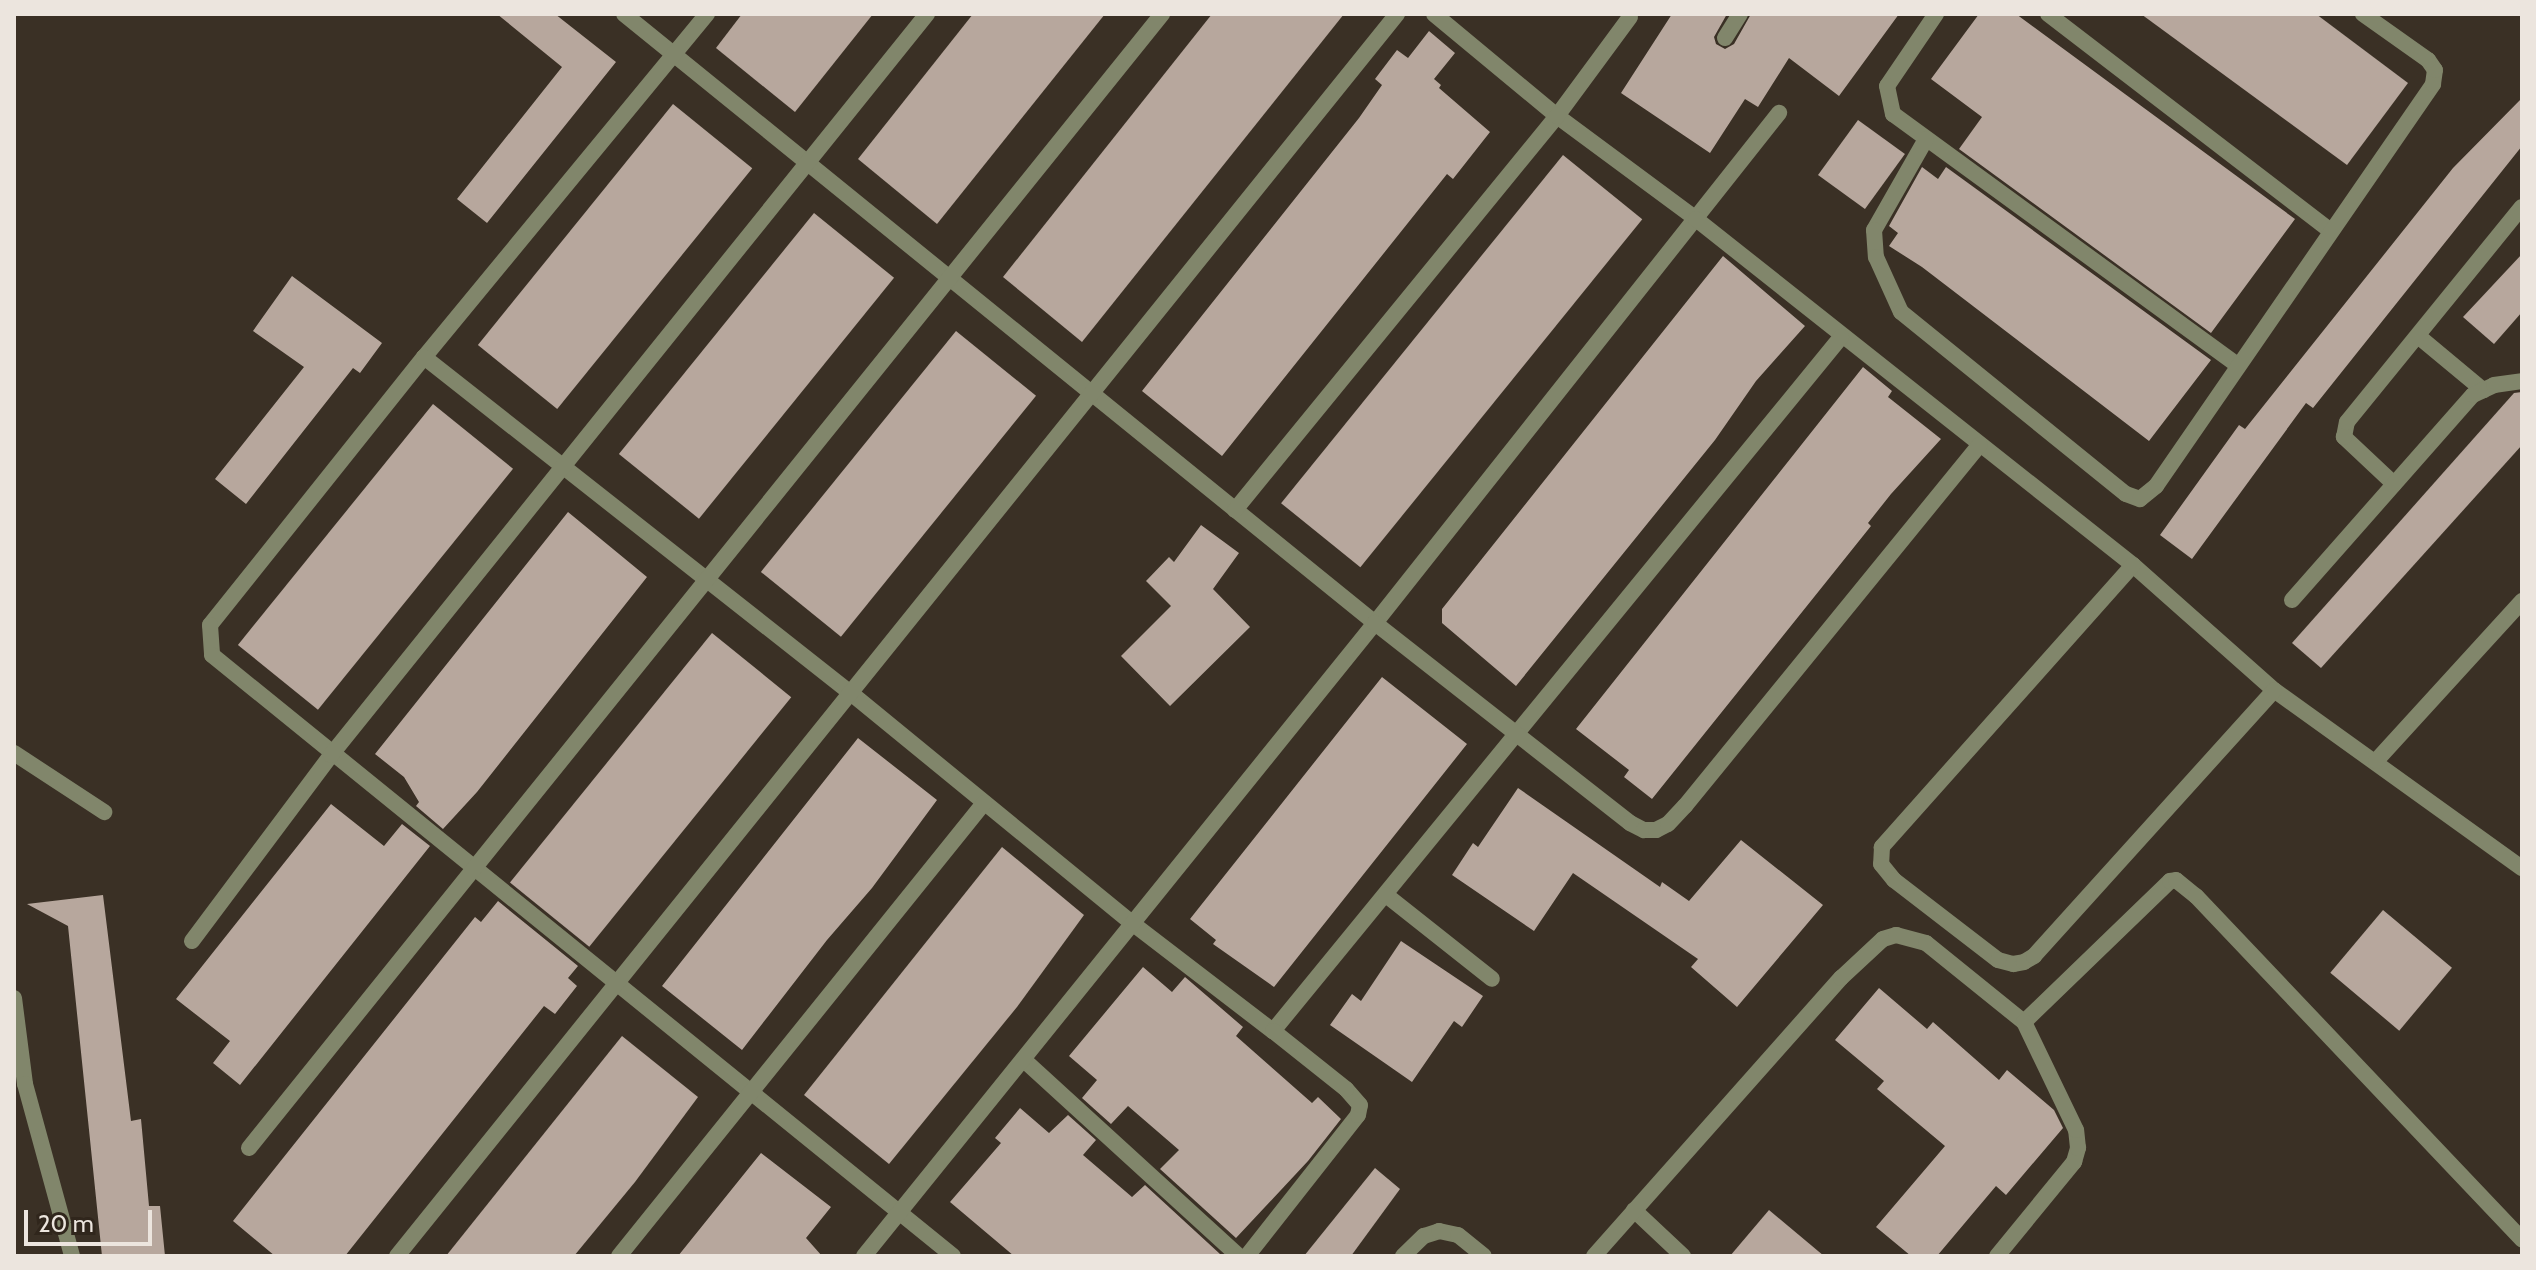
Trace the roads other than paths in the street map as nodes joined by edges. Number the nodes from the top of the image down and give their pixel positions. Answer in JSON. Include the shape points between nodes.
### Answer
{"nodes":[{"id":1,"x":624,"y":14,"type":"edge"},
{"id":2,"x":707,"y":14,"type":"edge"},
{"id":3,"x":927,"y":14,"type":"edge"},
{"id":4,"x":1162,"y":14,"type":"edge"},
{"id":5,"x":1397,"y":14,"type":"edge"},
{"id":6,"x":1434,"y":14,"type":"edge"},
{"id":7,"x":1740,"y":14,"type":"edge"},
{"id":8,"x":1936,"y":14,"type":"edge"},
{"id":9,"x":2048,"y":14,"type":"edge"},
{"id":10,"x":2363,"y":14,"type":"edge"},
{"id":11,"x":1630,"y":17,"type":"dead end"},
{"id":12,"x":1725,"y":38,"type":"dead end"},
{"id":13,"x":675,"y":56,"type":"junction"},
{"id":14,"x":1779,"y":113,"type":"dead end"},
{"id":15,"x":1557,"y":116,"type":"junction"},
{"id":16,"x":1926,"y":139,"type":"junction"},
{"id":17,"x":808,"y":164,"type":"junction"},
{"id":18,"x":2522,"y":207,"type":"edge"},
{"id":19,"x":1696,"y":219,"type":"junction"},
{"id":20,"x":2330,"y":230,"type":"junction"},
{"id":21,"x":952,"y":279,"type":"junction"},
{"id":22,"x":2418,"y":336,"type":"junction"},
{"id":23,"x":1841,"y":337,"type":"junction"},
{"id":24,"x":424,"y":357,"type":"junction"},
{"id":25,"x":2238,"y":366,"type":"junction"},
{"id":26,"x":2522,"y":381,"type":"edge"},
{"id":27,"x":2483,"y":390,"type":"junction"},
{"id":28,"x":1093,"y":394,"type":"junction"},
{"id":29,"x":1979,"y":445,"type":"junction"},
{"id":30,"x":564,"y":466,"type":"junction"},
{"id":31,"x":2394,"y":484,"type":"junction"},
{"id":32,"x":1235,"y":510,"type":"junction"},
{"id":33,"x":2133,"y":565,"type":"junction"},
{"id":34,"x":708,"y":580,"type":"junction"},
{"id":35,"x":2292,"y":600,"type":"dead end"},
{"id":36,"x":2522,"y":601,"type":"edge"},
{"id":37,"x":1375,"y":623,"type":"junction"},
{"id":38,"x":2274,"y":690,"type":"junction"},
{"id":39,"x":852,"y":694,"type":"junction"},
{"id":40,"x":1516,"y":736,"type":"junction"},
{"id":41,"x":14,"y":753,"type":"edge"},
{"id":42,"x":331,"y":755,"type":"junction"},
{"id":43,"x":2376,"y":761,"type":"junction"},
{"id":44,"x":984,"y":803,"type":"junction"},
{"id":45,"x":104,"y":812,"type":"dead end"},
{"id":46,"x":2522,"y":868,"type":"edge"},
{"id":47,"x":474,"y":870,"type":"junction"},
{"id":48,"x":1386,"y":895,"type":"junction"},
{"id":49,"x":1132,"y":923,"type":"junction"},
{"id":50,"x":192,"y":941,"type":"dead end"},
{"id":51,"x":1492,"y":979,"type":"dead end"},
{"id":52,"x":617,"y":984,"type":"junction"},
{"id":53,"x":14,"y":998,"type":"edge"},
{"id":54,"x":2024,"y":1022,"type":"junction"},
{"id":55,"x":1273,"y":1031,"type":"junction"},
{"id":56,"x":1024,"y":1060,"type":"junction"},
{"id":57,"x":20,"y":1079,"type":"edge"},
{"id":58,"x":750,"y":1092,"type":"junction"},
{"id":59,"x":249,"y":1148,"type":"dead end"},
{"id":60,"x":1634,"y":1210,"type":"junction"},
{"id":61,"x":899,"y":1212,"type":"junction"},
{"id":62,"x":2522,"y":1240,"type":"edge"},
{"id":63,"x":72,"y":1256,"type":"edge"},
{"id":64,"x":397,"y":1256,"type":"edge"},
{"id":65,"x":619,"y":1256,"type":"edge"},
{"id":66,"x":864,"y":1256,"type":"edge"},
{"id":67,"x":953,"y":1256,"type":"edge"},
{"id":68,"x":1239,"y":1256,"type":"edge"},
{"id":69,"x":1247,"y":1256,"type":"edge"},
{"id":70,"x":1403,"y":1256,"type":"edge"},
{"id":71,"x":1484,"y":1256,"type":"edge"},
{"id":72,"x":1594,"y":1256,"type":"edge"},
{"id":73,"x":1683,"y":1256,"type":"edge"},
{"id":74,"x":1997,"y":1256,"type":"edge"}],
"edges":[{"from":1,"to":13,"type":"street"},
{"from":2,"to":13,"type":"street"},
{"from":3,"to":17,"type":"street"},
{"from":4,"to":21,"type":"street"},
{"from":5,"to":28,"type":"street"},
{"from":6,"to":15,"type":"street"},
{"from":7,"to":12,"type":"street"},
{"from":8,"to":16,"type":"street","via":[[1887,86],[1886,97],[1893,114]]},
{"from":9,"to":20,"type":"street"},
{"from":10,"to":20,"type":"street","via":[[2428,60],[2435,70],[2433,84]]},
{"from":11,"to":15,"type":"street"},
{"from":13,"to":17,"type":"street"},
{"from":13,"to":24,"type":"street"},
{"from":14,"to":19,"type":"street"},
{"from":15,"to":19,"type":"street"},
{"from":15,"to":32,"type":"street"},
{"from":16,"to":25,"type":"street"},
{"from":16,"to":25,"type":"street","via":[[1874,230],[1876,257],[1901,312],[2126,494],[2140,499],[2151,493]]},
{"from":17,"to":21,"type":"street"},
{"from":17,"to":30,"type":"street"},
{"from":18,"to":22,"type":"street"},
{"from":19,"to":23,"type":"street"},
{"from":19,"to":37,"type":"street"},
{"from":20,"to":25,"type":"street"},
{"from":21,"to":28,"type":"street"},
{"from":21,"to":34,"type":"street"},
{"from":22,"to":27,"type":"street"},
{"from":22,"to":31,"type":"street","via":[[2345,429],[2344,437]]},
{"from":23,"to":29,"type":"street"},
{"from":23,"to":40,"type":"street"},
{"from":24,"to":30,"type":"street"},
{"from":24,"to":42,"type":"street","via":[[210,625],[212,655],[218,664]]},
{"from":26,"to":27,"type":"street"},
{"from":27,"to":31,"type":"street"},
{"from":28,"to":32,"type":"street"},
{"from":28,"to":39,"type":"street"},
{"from":29,"to":33,"type":"street"},
{"from":29,"to":40,"type":"street","via":[[1668,824],[1649,831],[1630,823]]},
{"from":30,"to":34,"type":"street"},
{"from":30,"to":42,"type":"street"},
{"from":31,"to":35,"type":"street"},
{"from":32,"to":37,"type":"street"},
{"from":33,"to":38,"type":"street"},
{"from":33,"to":38,"type":"street","via":[[1882,847],[1881,864],[1894,880],[1998,960],[2024,962]]},
{"from":34,"to":39,"type":"street"},
{"from":34,"to":47,"type":"street"},
{"from":36,"to":43,"type":"street"},
{"from":37,"to":40,"type":"street"},
{"from":37,"to":49,"type":"street"},
{"from":38,"to":43,"type":"street"},
{"from":39,"to":44,"type":"street"},
{"from":39,"to":52,"type":"street"},
{"from":40,"to":48,"type":"street"},
{"from":41,"to":45,"type":"street"},
{"from":42,"to":47,"type":"street"},
{"from":42,"to":50,"type":"street"},
{"from":43,"to":46,"type":"street"},
{"from":44,"to":49,"type":"street"},
{"from":44,"to":58,"type":"street"},
{"from":47,"to":52,"type":"street"},
{"from":47,"to":59,"type":"street"},
{"from":48,"to":51,"type":"street"},
{"from":48,"to":55,"type":"street"},
{"from":49,"to":55,"type":"street"},
{"from":49,"to":56,"type":"street"},
{"from":52,"to":58,"type":"street"},
{"from":52,"to":64,"type":"street"},
{"from":53,"to":57,"type":"street"},
{"from":54,"to":60,"type":"street","via":[[1926,943],[1912,937],[1883,939],[1841,978]]},
{"from":54,"to":62,"type":"street","via":[[2176,880]]},
{"from":54,"to":74,"type":"street","via":[[2076,1130],[2078,1148],[2074,1162]]},
{"from":55,"to":69,"type":"street","via":[[1360,1105],[1358,1115]]},
{"from":56,"to":61,"type":"street"},
{"from":56,"to":68,"type":"street"},
{"from":57,"to":63,"type":"street"},
{"from":58,"to":61,"type":"street"},
{"from":58,"to":65,"type":"street"},
{"from":60,"to":72,"type":"street"},
{"from":60,"to":73,"type":"street"},
{"from":61,"to":66,"type":"street"},
{"from":61,"to":67,"type":"street"},
{"from":70,"to":71,"type":"street","via":[[1424,1236],[1439,1231],[1458,1235]]}]}
